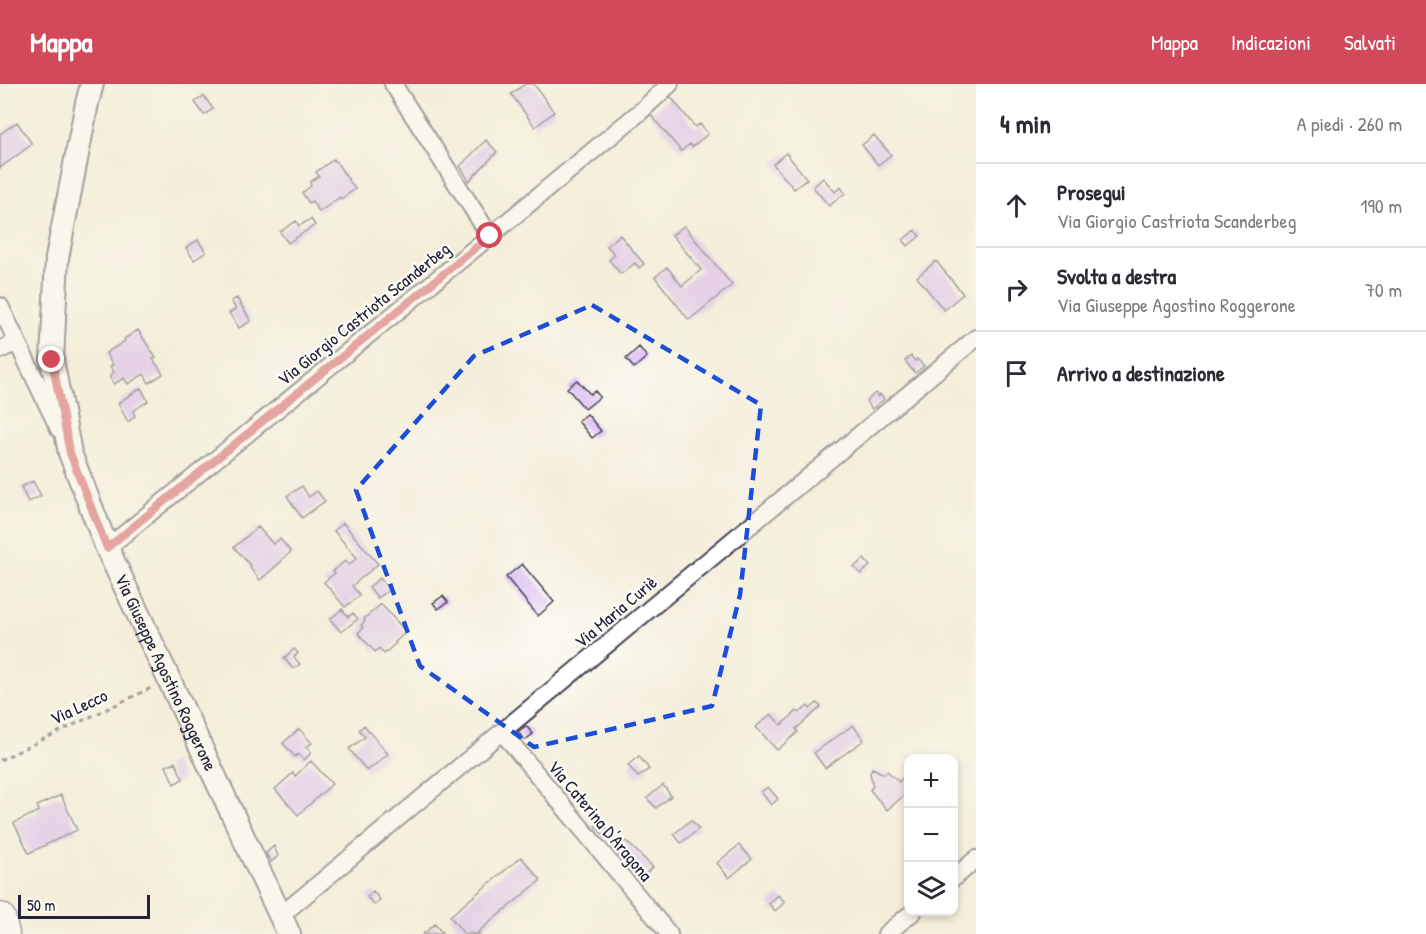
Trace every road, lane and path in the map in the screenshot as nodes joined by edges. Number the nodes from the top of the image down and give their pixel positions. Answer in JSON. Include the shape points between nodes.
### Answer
{"nodes":[{"id":1,"x":92,"y":84,"type":"edge"},
{"id":2,"x":393,"y":84,"type":"edge"},
{"id":3,"x":670,"y":84,"type":"edge"},
{"id":4,"x":490,"y":236,"type":"junction"},
{"id":5,"x":0,"y":306,"type":"edge"},
{"id":6,"x":976,"y":338,"type":"edge"},
{"id":7,"x":17,"y":342,"type":"junction"},
{"id":8,"x":0,"y":350,"type":"edge"},
{"id":9,"x":70,"y":453,"type":"junction"},
{"id":10,"x":107,"y":548,"type":"junction"},
{"id":11,"x":169,"y":680,"type":"junction"},
{"id":12,"x":502,"y":732,"type":"junction"},
{"id":13,"x":0,"y":760,"type":"edge"},
{"id":14,"x":976,"y":859,"type":"edge"},
{"id":15,"x":958,"y":875,"type":"edge"},
{"id":16,"x":908,"y":916,"type":"edge"},
{"id":17,"x":0,"y":918,"type":"edge"},
{"id":18,"x":285,"y":925,"type":"edge"},
{"id":19,"x":4,"y":934,"type":"edge"},
{"id":20,"x":669,"y":934,"type":"edge"},
{"id":21,"x":886,"y":934,"type":"edge"}],
"edges":[{"from":1,"to":9,"type":"street","name":"Via Giuseppe Agostino Roggerone","via":[[57,258],[52,360]]},
{"from":2,"to":4,"type":"street"},
{"from":3,"to":4,"type":"street","name":"Via Giorgio Castriota Scanderbeg"},
{"from":4,"to":10,"type":"street","name":"Via Giorgio Castriota Scanderbeg"},
{"from":5,"to":7,"type":"street"},
{"from":6,"to":12,"type":"street","name":"Via Maria Curiè"},
{"from":7,"to":8,"type":"street"},
{"from":7,"to":9,"type":"street"},
{"from":9,"to":10,"type":"street","name":"Via Giuseppe Agostino Roggerone"},
{"from":10,"to":11,"type":"street","name":"Via Giuseppe Agostino Roggerone"},
{"from":11,"to":13,"type":"path","name":"Via Lecco"},
{"from":11,"to":18,"type":"street","name":"Via Giuseppe Agostino Roggerone"},
{"from":12,"to":18,"type":"street","name":"Via Maria Curiè"},
{"from":12,"to":20,"type":"street","name":"Via Caterina D'Aragona"},
{"from":14,"to":15,"type":"street"},
{"from":16,"to":21,"type":"street"},
{"from":17,"to":19,"type":"highway"}]}
